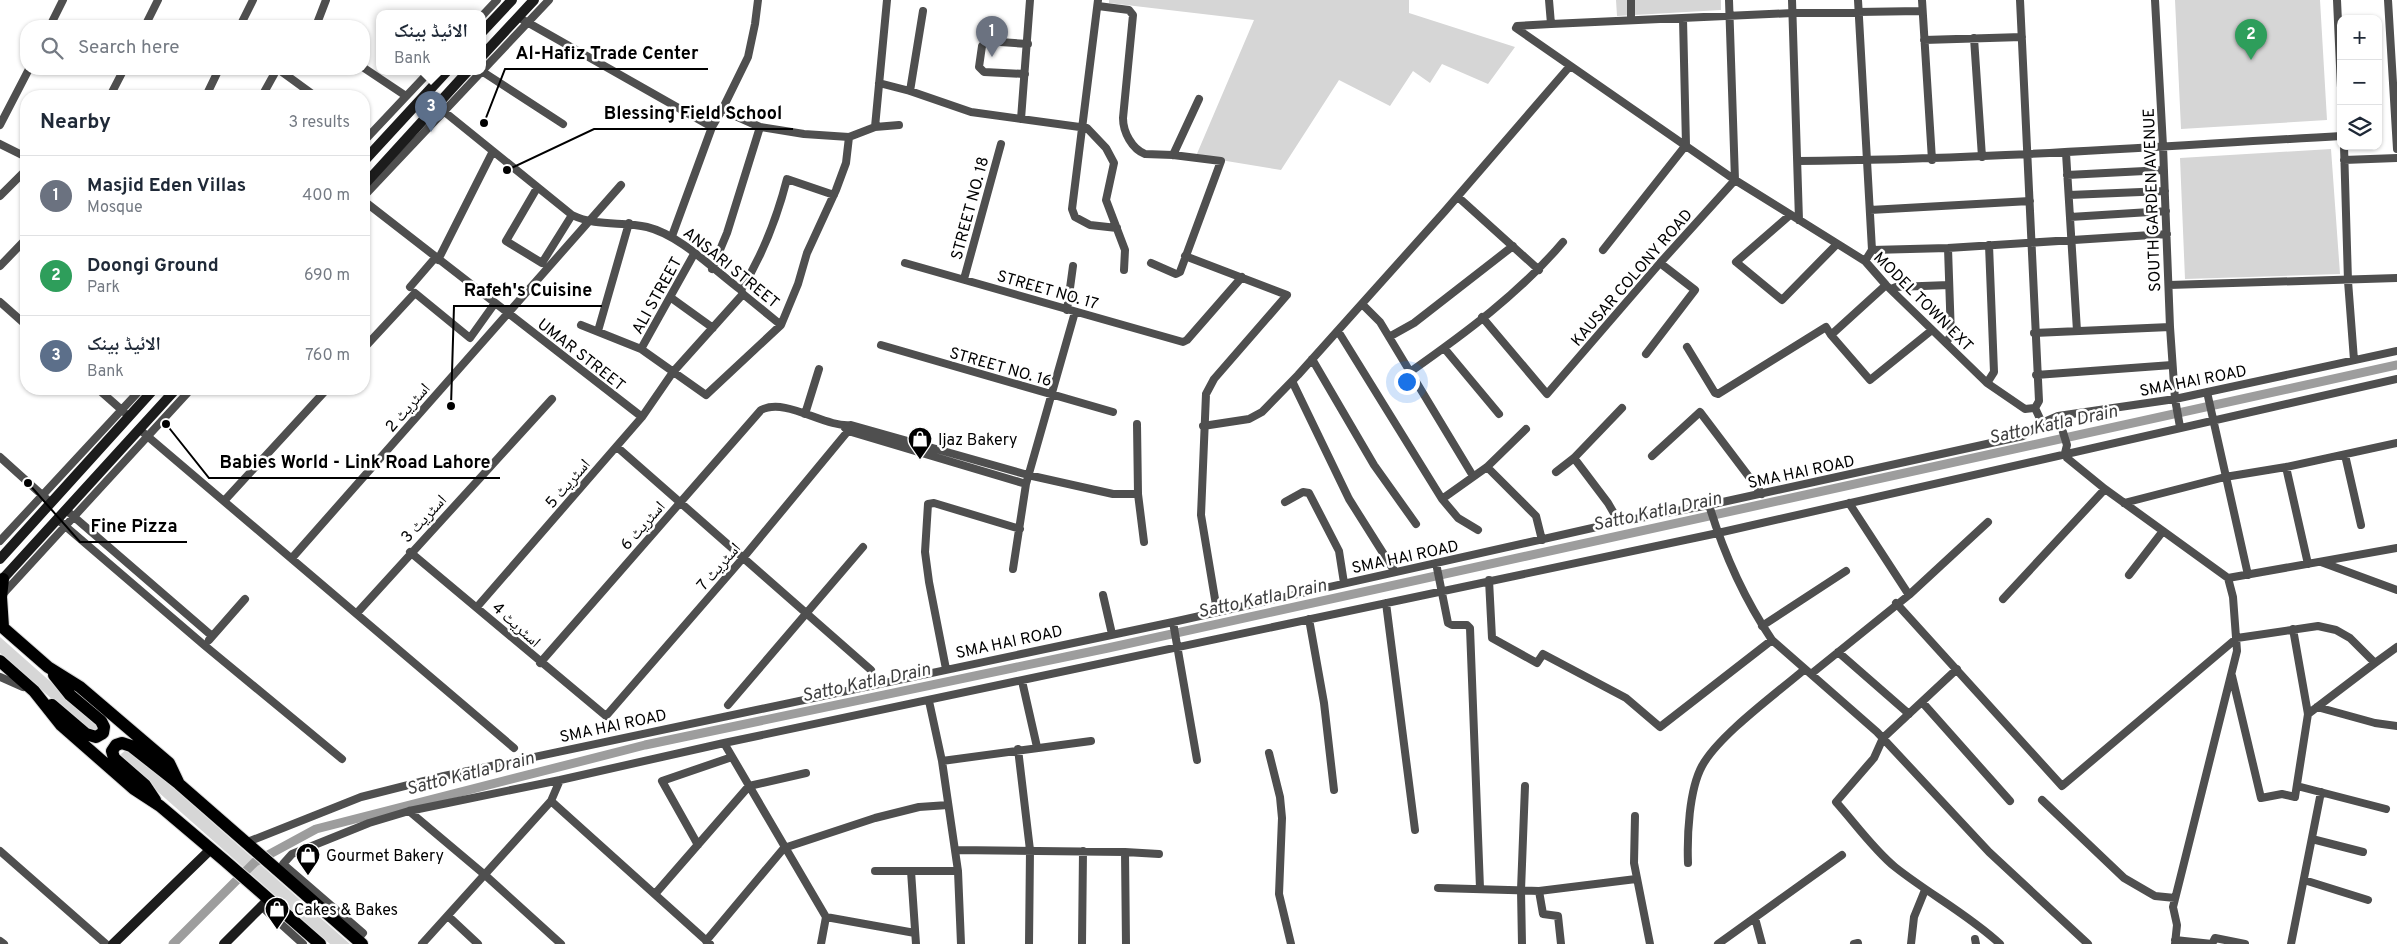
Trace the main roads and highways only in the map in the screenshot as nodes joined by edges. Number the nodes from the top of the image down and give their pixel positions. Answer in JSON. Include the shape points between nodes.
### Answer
{"nodes":[{"id":1,"x":512,"y":0,"type":"edge"},
{"id":2,"x":534,"y":0,"type":"edge"},
{"id":3,"x":486,"y":28,"type":"edge"},
{"id":4,"x":486,"y":52,"type":"edge"},
{"id":5,"x":443,"y":75,"type":"edge"},
{"id":6,"x":465,"y":75,"type":"edge"},
{"id":7,"x":370,"y":154,"type":"edge"},
{"id":8,"x":370,"y":179,"type":"edge"},
{"id":9,"x":147,"y":395,"type":"edge"},
{"id":10,"x":170,"y":395,"type":"edge"},
{"id":11,"x":0,"y":559,"type":"edge"},
{"id":12,"x":1,"y":581,"type":"edge"},
{"id":13,"x":1,"y":596,"type":"edge"},
{"id":14,"x":1,"y":626,"type":"edge"},
{"id":15,"x":0,"y":661,"type":"edge"},
{"id":16,"x":48,"y":667,"type":"junction"},
{"id":17,"x":34,"y":691,"type":"junction"},
{"id":18,"x":179,"y":784,"type":"junction"},
{"id":19,"x":160,"y":806,"type":"junction"},
{"id":20,"x":211,"y":849,"type":"junction"},
{"id":21,"x":265,"y":902,"type":"junction"},
{"id":22,"x":359,"y":942,"type":"edge"},
{"id":23,"x":113,"y":944,"type":"edge"},
{"id":24,"x":224,"y":944,"type":"edge"},
{"id":25,"x":320,"y":944,"type":"edge"}],
"edges":[{"from":1,"to":3,"type":"main road"},
{"from":2,"to":4,"type":"main road"},
{"from":5,"to":7,"type":"main road"},
{"from":6,"to":8,"type":"main road","via":[[440,109]]},
{"from":9,"to":11,"type":"main road","via":[[125,413],[47,499]]},
{"from":10,"to":12,"type":"main road","via":[[66,510],[61,523]]},
{"from":12,"to":13,"type":"main road"},
{"from":13,"to":14,"type":"main road"},
{"from":14,"to":16,"type":"main road"},
{"from":15,"to":17,"type":"main road"},
{"from":16,"to":17,"type":"main road","via":[[70,695],[102,721],[103,733],[96,737],[86,734]]},
{"from":16,"to":18,"type":"main road","via":[[80,687],[169,763]]},
{"from":17,"to":19,"type":"main road","via":[[61,725],[134,789]]},
{"from":18,"to":19,"type":"main road","via":[[131,746],[122,742],[114,747],[114,758],[145,785]]},
{"from":18,"to":22,"type":"main road","via":[[275,870],[294,879]]},
{"from":19,"to":20,"type":"main road"},
{"from":20,"to":21,"type":"main road","via":[[259,890]]},
{"from":20,"to":23,"type":"main road"},
{"from":21,"to":24,"type":"main road"},
{"from":21,"to":25,"type":"main road"}]}
